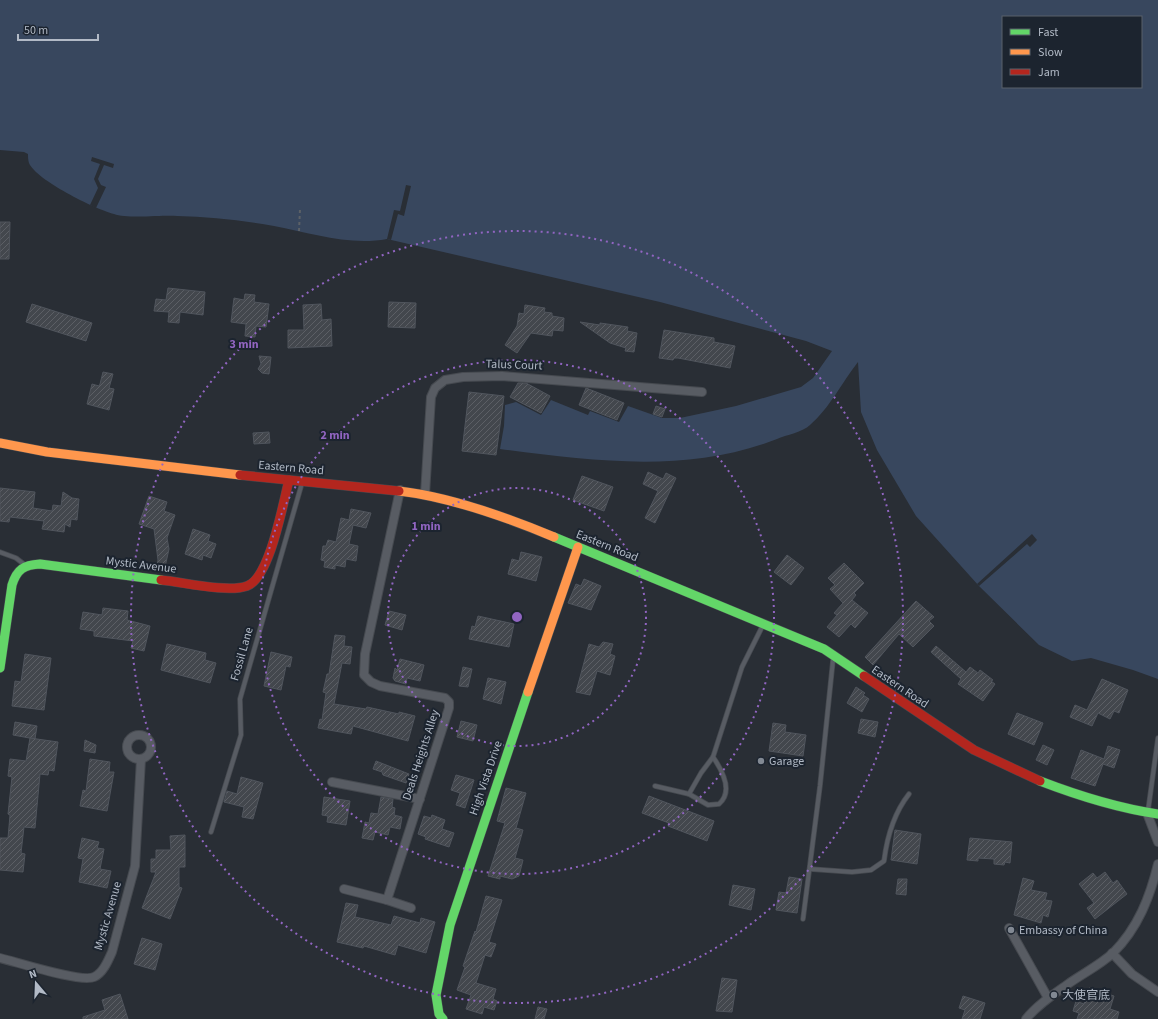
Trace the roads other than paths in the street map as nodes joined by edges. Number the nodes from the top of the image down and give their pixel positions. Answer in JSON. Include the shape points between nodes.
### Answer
{"nodes":[{"id":1,"x":702,"y":392,"type":"dead end"},
{"id":2,"x":0,"y":443,"type":"edge"},
{"id":3,"x":289,"y":480,"type":"junction"},
{"id":4,"x":303,"y":481,"type":"junction"},
{"id":5,"x":400,"y":490,"type":"junction"},
{"id":6,"x":425,"y":494,"type":"junction"},
{"id":7,"x":578,"y":547,"type":"junction"},
{"id":8,"x":0,"y":552,"type":"edge"},
{"id":9,"x":25,"y":565,"type":"junction"},
{"id":10,"x":763,"y":624,"type":"junction"},
{"id":11,"x":833,"y":655,"type":"junction"},
{"id":12,"x":0,"y":668,"type":"edge"},
{"id":13,"x":1158,"y":738,"type":"edge"},
{"id":14,"x":713,"y":757,"type":"junction"},
{"id":15,"x":141,"y":759,"type":"dead end"},
{"id":16,"x":332,"y":782,"type":"dead end"},
{"id":17,"x":655,"y":786,"type":"dead end"},
{"id":18,"x":689,"y":794,"type":"junction"},
{"id":19,"x":909,"y":794,"type":"dead end"},
{"id":20,"x":420,"y":799,"type":"junction"},
{"id":21,"x":1147,"y":813,"type":"junction"},
{"id":22,"x":1158,"y":814,"type":"edge"},
{"id":23,"x":211,"y":832,"type":"dead end"},
{"id":24,"x":1158,"y":842,"type":"edge"},
{"id":25,"x":1158,"y":864,"type":"edge"},
{"id":26,"x":810,"y":869,"type":"junction"},
{"id":27,"x":344,"y":889,"type":"dead end"},
{"id":28,"x":386,"y":900,"type":"junction"},
{"id":29,"x":411,"y":908,"type":"dead end"},
{"id":30,"x":803,"y":920,"type":"dead end"},
{"id":31,"x":1009,"y":928,"type":"dead end"},
{"id":32,"x":1112,"y":953,"type":"junction"},
{"id":33,"x":0,"y":958,"type":"edge"},
{"id":34,"x":1158,"y":992,"type":"edge"},
{"id":35,"x":1048,"y":998,"type":"junction"},
{"id":36,"x":443,"y":1019,"type":"edge"},
{"id":37,"x":1026,"y":1019,"type":"edge"}],
"edges":[{"from":1,"to":6,"type":"street","name":"Talus Court","via":[[533,377],[463,377],[445,380],[435,388],[431,397]]},
{"from":2,"to":3,"type":"main road","name":"Eastern Road","via":[[47,452]]},
{"from":3,"to":4,"type":"main road","name":"Eastern Road"},
{"from":3,"to":9,"type":"main road","name":"Mystic Avenue","via":[[270,549],[259,577],[245,586],[227,588],[40,564]]},
{"from":4,"to":5,"type":"main road","name":"Eastern Road"},
{"from":4,"to":23,"type":"lane","name":"Fossil Lane","via":[[240,699],[241,735]]},
{"from":5,"to":6,"type":"main road","name":"Eastern Road"},
{"from":5,"to":20,"type":"street","name":"Deals Heights Alley","via":[[363,663],[364,675],[371,682],[380,686],[445,698],[449,702]]},
{"from":6,"to":7,"type":"main road","name":"Eastern Road","via":[[520,523]]},
{"from":7,"to":10,"type":"main road","name":"Eastern Road"},
{"from":7,"to":36,"type":"main road","name":"High Vista Drive","via":[[450,925],[436,995],[439,1014]]},
{"from":8,"to":9,"type":"lane","via":[[16,558]]},
{"from":9,"to":12,"type":"main road","via":[[16,573],[12,585]]},
{"from":10,"to":11,"type":"main road","name":"Eastern Road"},
{"from":10,"to":14,"type":"lane","via":[[742,667]]},
{"from":11,"to":21,"type":"main road","name":"Eastern Road","via":[[974,750],[1074,794]]},
{"from":11,"to":26,"type":"lane"},
{"from":13,"to":21,"type":"lane"},
{"from":14,"to":18,"type":"lane"},
{"from":14,"to":18,"type":"lane","via":[[722,771],[726,785],[723,801],[715,806],[708,805]]},
{"from":15,"to":33,"type":"street","name":"Mystic Avenue","via":[[135,866],[112,952],[105,965],[95,977],[88,979]]},
{"from":16,"to":20,"type":"street"},
{"from":17,"to":18,"type":"lane"},
{"from":19,"to":26,"type":"lane","via":[[899,806],[886,846],[884,861],[871,870]]},
{"from":20,"to":28,"type":"street","name":"Deals Heights Alley"},
{"from":21,"to":22,"type":"main road","name":"Eastern Road"},
{"from":21,"to":24,"type":"street"},
{"from":25,"to":32,"type":"street","via":[[1152,888],[1140,917]]},
{"from":26,"to":30,"type":"lane"},
{"from":27,"to":28,"type":"street"},
{"from":28,"to":29,"type":"street"},
{"from":31,"to":35,"type":"street"},
{"from":32,"to":34,"type":"street","via":[[1132,974]]},
{"from":32,"to":35,"type":"street"},
{"from":35,"to":37,"type":"street"}]}
